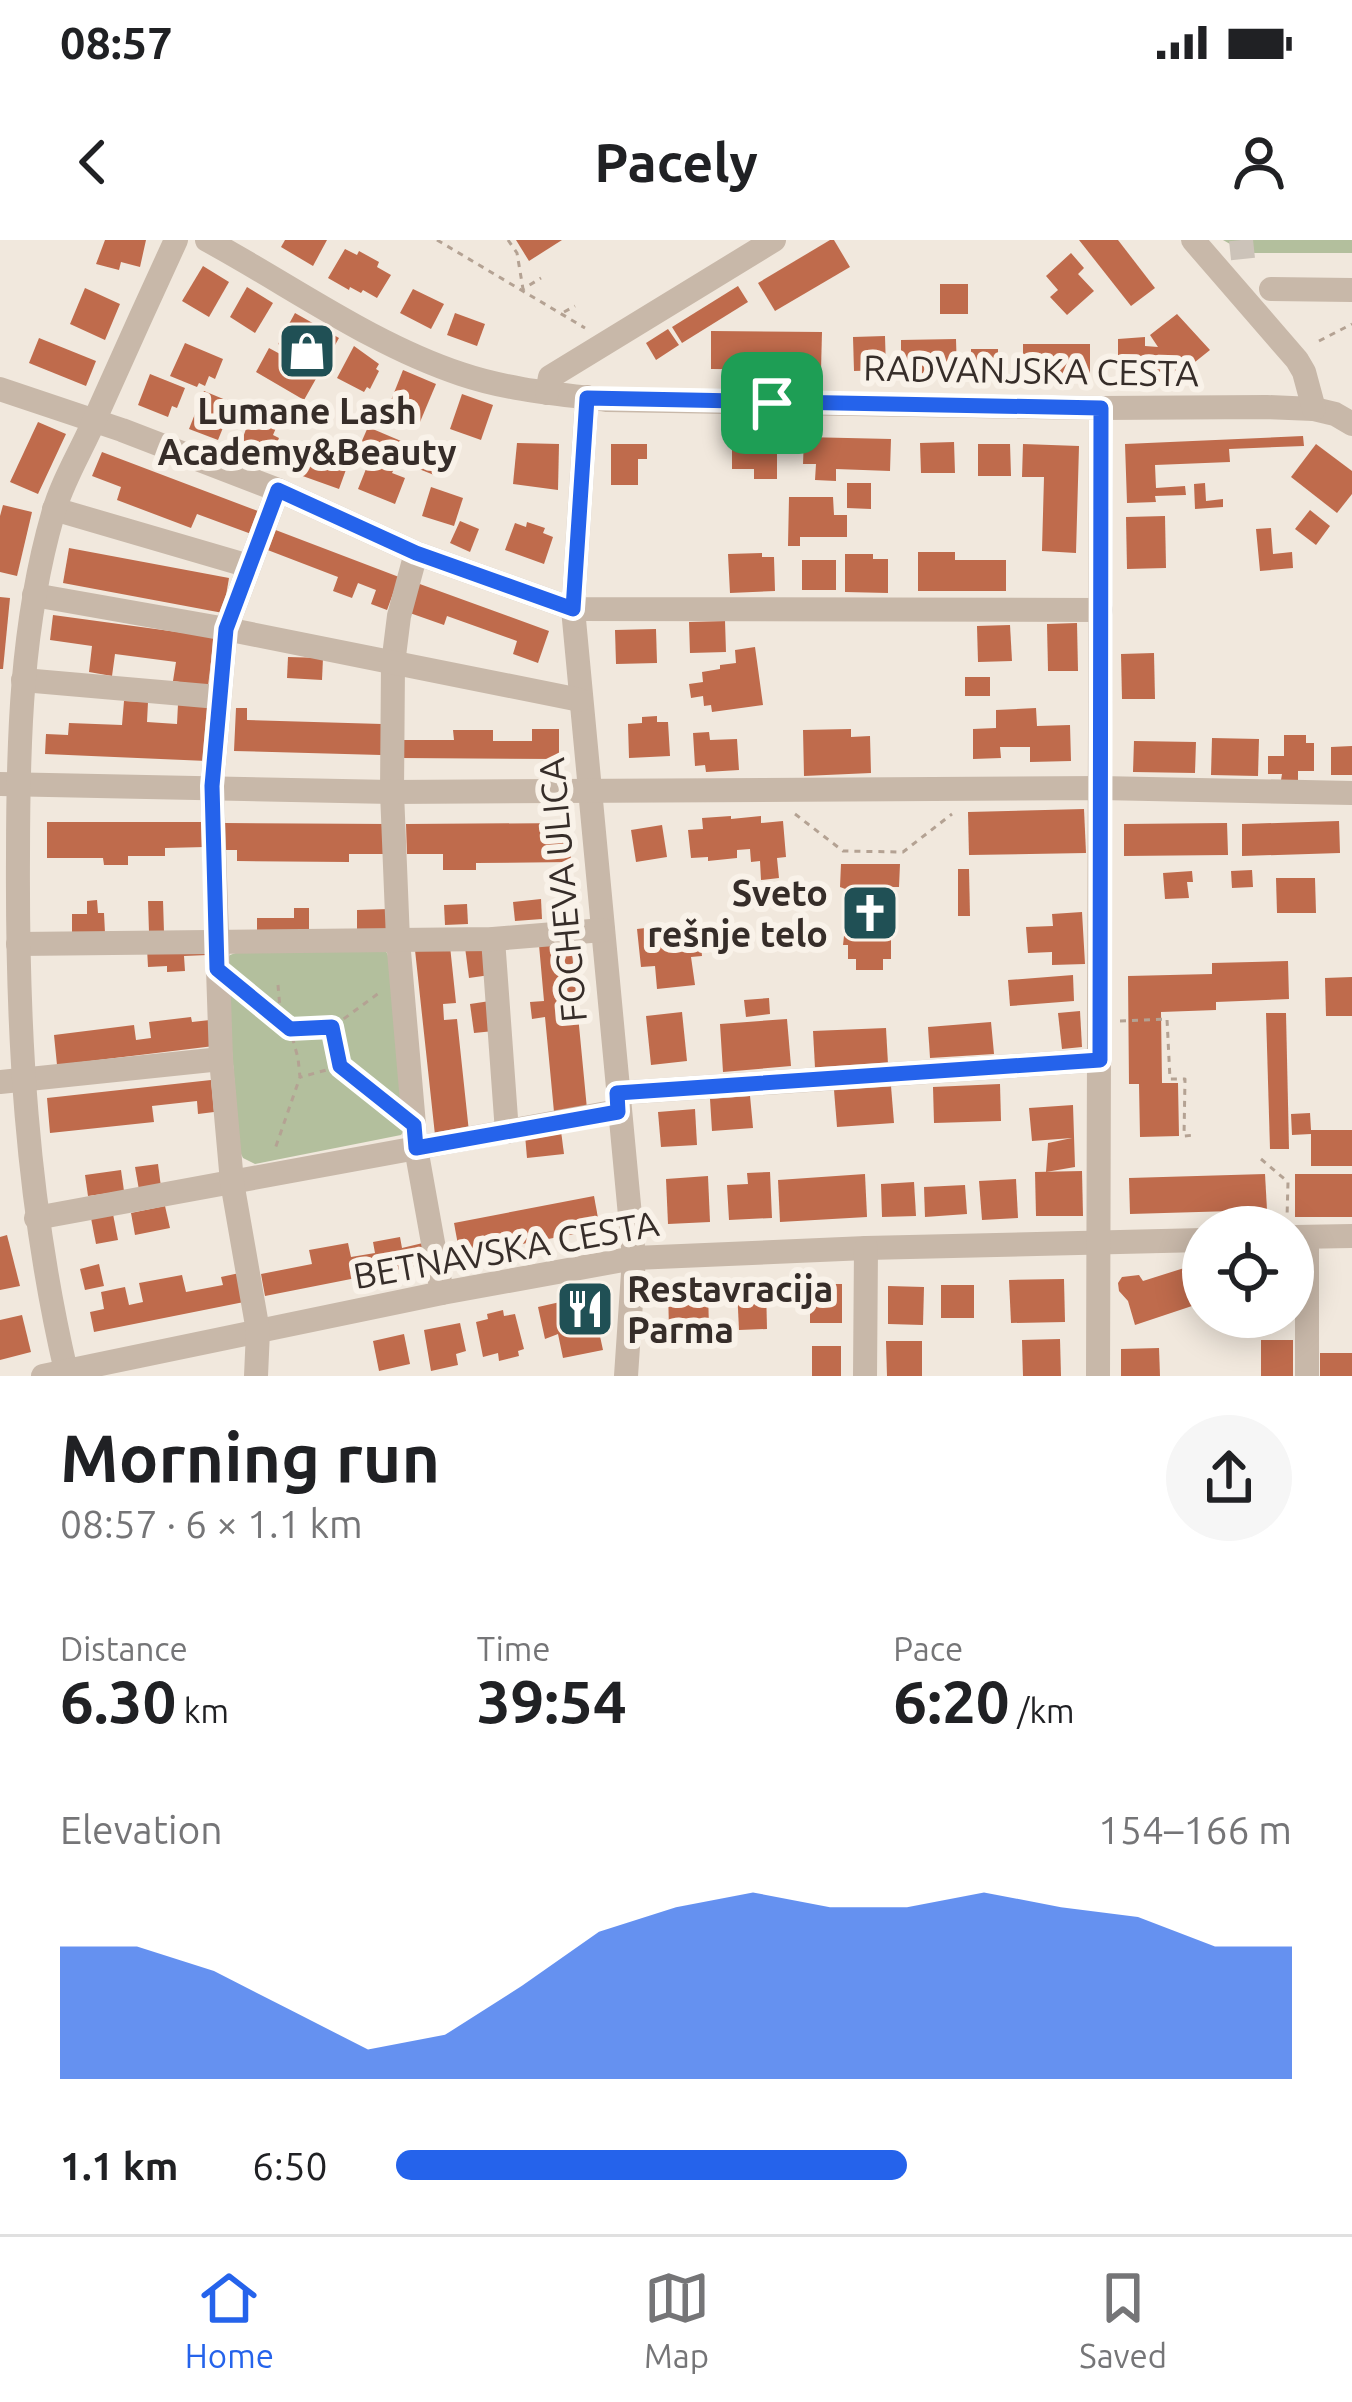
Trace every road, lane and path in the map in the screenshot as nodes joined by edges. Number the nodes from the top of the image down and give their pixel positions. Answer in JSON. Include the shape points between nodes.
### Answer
{"nodes":[{"id":1,"x":176,"y":240,"type":"edge"},
{"id":2,"x":207,"y":240,"type":"edge"},
{"id":3,"x":437,"y":240,"type":"edge"},
{"id":4,"x":508,"y":240,"type":"edge"},
{"id":5,"x":774,"y":240,"type":"edge"},
{"id":6,"x":1193,"y":240,"type":"edge"},
{"id":7,"x":542,"y":278,"type":"dead end"},
{"id":8,"x":1271,"y":289,"type":"dead end"},
{"id":9,"x":524,"y":290,"type":"junction"},
{"id":10,"x":1352,"y":290,"type":"edge"},
{"id":11,"x":575,"y":306,"type":"dead end"},
{"id":12,"x":562,"y":313,"type":"junction"},
{"id":13,"x":1352,"y":324,"type":"edge"},
{"id":14,"x":1319,"y":341,"type":"dead end"},
{"id":15,"x":608,"y":342,"type":"junction"},
{"id":16,"x":0,"y":388,"type":"edge"},
{"id":17,"x":547,"y":393,"type":"junction"},
{"id":18,"x":587,"y":398,"type":"junction"},
{"id":19,"x":1101,"y":408,"type":"junction"},
{"id":20,"x":1314,"y":409,"type":"junction"},
{"id":21,"x":94,"y":421,"type":"junction"},
{"id":22,"x":1352,"y":424,"type":"edge"},
{"id":23,"x":278,"y":490,"type":"junction"},
{"id":24,"x":54,"y":509,"type":"junction"},
{"id":25,"x":416,"y":553,"type":"junction"},
{"id":26,"x":249,"y":566,"type":"junction"},
{"id":27,"x":34,"y":596,"type":"junction"},
{"id":28,"x":573,"y":609,"type":"junction"},
{"id":29,"x":1100,"y":610,"type":"junction"},
{"id":30,"x":226,"y":629,"type":"junction"},
{"id":31,"x":393,"y":664,"type":"junction"},
{"id":32,"x":23,"y":680,"type":"junction"},
{"id":33,"x":218,"y":698,"type":"junction"},
{"id":34,"x":580,"y":700,"type":"junction"},
{"id":35,"x":9,"y":785,"type":"edge"},
{"id":36,"x":212,"y":786,"type":"junction"},
{"id":37,"x":1100,"y":788,"type":"junction"},
{"id":38,"x":590,"y":790,"type":"junction"},
{"id":39,"x":392,"y":792,"type":"junction"},
{"id":40,"x":1352,"y":793,"type":"edge"},
{"id":41,"x":960,"y":808,"type":"dead end"},
{"id":42,"x":789,"y":810,"type":"dead end"},
{"id":43,"x":603,"y":930,"type":"junction"},
{"id":44,"x":493,"y":939,"type":"junction"},
{"id":45,"x":216,"y":940,"type":"junction"},
{"id":46,"x":398,"y":940,"type":"junction"},
{"id":47,"x":17,"y":944,"type":"junction"},
{"id":48,"x":217,"y":969,"type":"junction"},
{"id":49,"x":401,"y":977,"type":"junction"},
{"id":50,"x":278,"y":985,"type":"dead end"},
{"id":51,"x":1118,"y":1021,"type":"dead end"},
{"id":52,"x":282,"y":1022,"type":"junction"},
{"id":53,"x":332,"y":1027,"type":"junction"},
{"id":54,"x":290,"y":1029,"type":"junction"},
{"id":55,"x":220,"y":1059,"type":"junction"},
{"id":56,"x":1100,"y":1060,"type":"junction"},
{"id":57,"x":340,"y":1066,"type":"junction"},
{"id":58,"x":300,"y":1077,"type":"junction"},
{"id":59,"x":12,"y":1082,"type":"edge"},
{"id":60,"x":618,"y":1102,"type":"junction"},
{"id":61,"x":507,"y":1132,"type":"junction"},
{"id":62,"x":1195,"y":1135,"type":"dead end"},
{"id":63,"x":415,"y":1137,"type":"junction"},
{"id":64,"x":1261,"y":1159,"type":"dead end"},
{"id":65,"x":266,"y":1176,"type":"junction"},
{"id":66,"x":232,"y":1182,"type":"junction"},
{"id":67,"x":1292,"y":1206,"type":"edge"},
{"id":68,"x":36,"y":1218,"type":"junction"},
{"id":69,"x":1314,"y":1233,"type":"edge"},
{"id":70,"x":1352,"y":1236,"type":"edge"},
{"id":71,"x":1182,"y":1241,"type":"edge"},
{"id":72,"x":1100,"y":1243,"type":"junction"},
{"id":73,"x":866,"y":1248,"type":"junction"},
{"id":74,"x":634,"y":1258,"type":"junction"},
{"id":75,"x":442,"y":1292,"type":"junction"},
{"id":76,"x":258,"y":1331,"type":"junction"},
{"id":77,"x":1304,"y":1338,"type":"edge"},
{"id":78,"x":55,"y":1374,"type":"edge"},
{"id":79,"x":256,"y":1376,"type":"edge"},
{"id":80,"x":626,"y":1376,"type":"edge"},
{"id":81,"x":866,"y":1376,"type":"edge"},
{"id":82,"x":1098,"y":1376,"type":"edge"},
{"id":83,"x":1307,"y":1376,"type":"edge"}],
"edges":[{"from":1,"to":21,"type":"street"},
{"from":2,"to":17,"type":"street","name":"RADVANJSKA CESTA","via":[[430,362]]},
{"from":3,"to":9,"type":"path"},
{"from":4,"to":9,"type":"path"},
{"from":5,"to":15,"type":"street"},
{"from":6,"to":20,"type":"street","via":[[1297,360]]},
{"from":7,"to":9,"type":"path"},
{"from":8,"to":10,"type":"street"},
{"from":9,"to":12,"type":"path"},
{"from":11,"to":12,"type":"path"},
{"from":12,"to":15,"type":"path"},
{"from":13,"to":14,"type":"path"},
{"from":15,"to":17,"type":"street","via":[[550,377]]},
{"from":16,"to":21,"type":"street"},
{"from":17,"to":18,"type":"street","name":"RADVANJSKA CESTA"},
{"from":18,"to":19,"type":"street","name":"RADVANJSKA CESTA"},
{"from":18,"to":28,"type":"street","name":"FOCHEVA ULICA"},
{"from":19,"to":20,"type":"street","name":"RADVANJSKA CESTA"},
{"from":19,"to":29,"type":"street"},
{"from":20,"to":22,"type":"street"},
{"from":21,"to":23,"type":"street"},
{"from":21,"to":24,"type":"street"},
{"from":23,"to":25,"type":"street"},
{"from":23,"to":26,"type":"street"},
{"from":24,"to":26,"type":"street"},
{"from":24,"to":27,"type":"street"},
{"from":25,"to":28,"type":"street"},
{"from":25,"to":31,"type":"street"},
{"from":26,"to":30,"type":"street"},
{"from":27,"to":30,"type":"street"},
{"from":27,"to":32,"type":"street"},
{"from":28,"to":29,"type":"street"},
{"from":28,"to":34,"type":"street","name":"FOCHEVA ULICA"},
{"from":29,"to":37,"type":"street"},
{"from":30,"to":31,"type":"street"},
{"from":30,"to":33,"type":"street"},
{"from":31,"to":34,"type":"street"},
{"from":31,"to":39,"type":"street"},
{"from":32,"to":33,"type":"street"},
{"from":32,"to":35,"type":"street"},
{"from":33,"to":36,"type":"street"},
{"from":34,"to":38,"type":"street","name":"FOCHEVA ULICA"},
{"from":35,"to":36,"type":"street"},
{"from":35,"to":47,"type":"street"},
{"from":36,"to":39,"type":"street"},
{"from":36,"to":45,"type":"street"},
{"from":37,"to":38,"type":"street"},
{"from":37,"to":40,"type":"street"},
{"from":37,"to":56,"type":"street"},
{"from":38,"to":39,"type":"street"},
{"from":38,"to":43,"type":"street","name":"FOCHEVA ULICA"},
{"from":39,"to":46,"type":"street"},
{"from":41,"to":42,"type":"path","via":[[903,852],[843,851]]},
{"from":43,"to":44,"type":"street"},
{"from":43,"to":60,"type":"street","name":"FOCHEVA ULICA"},
{"from":44,"to":46,"type":"street"},
{"from":44,"to":61,"type":"street"},
{"from":45,"to":46,"type":"street"},
{"from":45,"to":47,"type":"street"},
{"from":45,"to":48,"type":"street"},
{"from":46,"to":49,"type":"street"},
{"from":47,"to":59,"type":"street"},
{"from":48,"to":52,"type":"path"},
{"from":48,"to":55,"type":"street"},
{"from":49,"to":53,"type":"path"},
{"from":49,"to":63,"type":"street"},
{"from":50,"to":52,"type":"path"},
{"from":51,"to":62,"type":"path","via":[[1167,1019],[1170,1079],[1185,1079],[1184,1136]]},
{"from":52,"to":54,"type":"path"},
{"from":53,"to":54,"type":"path"},
{"from":53,"to":57,"type":"path"},
{"from":54,"to":58,"type":"path"},
{"from":55,"to":59,"type":"street"},
{"from":55,"to":66,"type":"street"},
{"from":56,"to":60,"type":"street"},
{"from":56,"to":72,"type":"street"},
{"from":57,"to":58,"type":"path"},
{"from":57,"to":63,"type":"path"},
{"from":58,"to":65,"type":"path"},
{"from":59,"to":68,"type":"street"},
{"from":60,"to":61,"type":"street"},
{"from":60,"to":74,"type":"street","name":"FOCHEVA ULICA"},
{"from":61,"to":63,"type":"street"},
{"from":63,"to":65,"type":"street"},
{"from":63,"to":75,"type":"street"},
{"from":64,"to":67,"type":"path","via":[[1288,1182]]},
{"from":65,"to":66,"type":"street"},
{"from":66,"to":68,"type":"street"},
{"from":66,"to":76,"type":"street"},
{"from":68,"to":78,"type":"street"},
{"from":69,"to":70,"type":"street"},
{"from":71,"to":72,"type":"street","name":"BETNAVSKA CESTA"},
{"from":72,"to":73,"type":"street","name":"BETNAVSKA CESTA"},
{"from":72,"to":82,"type":"street"},
{"from":73,"to":74,"type":"street","name":"BETNAVSKA CESTA"},
{"from":73,"to":81,"type":"street"},
{"from":74,"to":75,"type":"street","name":"BETNAVSKA CESTA"},
{"from":74,"to":80,"type":"street","name":"FOCHEVA ULICA"},
{"from":75,"to":76,"type":"street","name":"BETNAVSKA CESTA"},
{"from":76,"to":78,"type":"street","name":"BETNAVSKA CESTA"},
{"from":76,"to":79,"type":"street"},
{"from":77,"to":83,"type":"street"}]}
